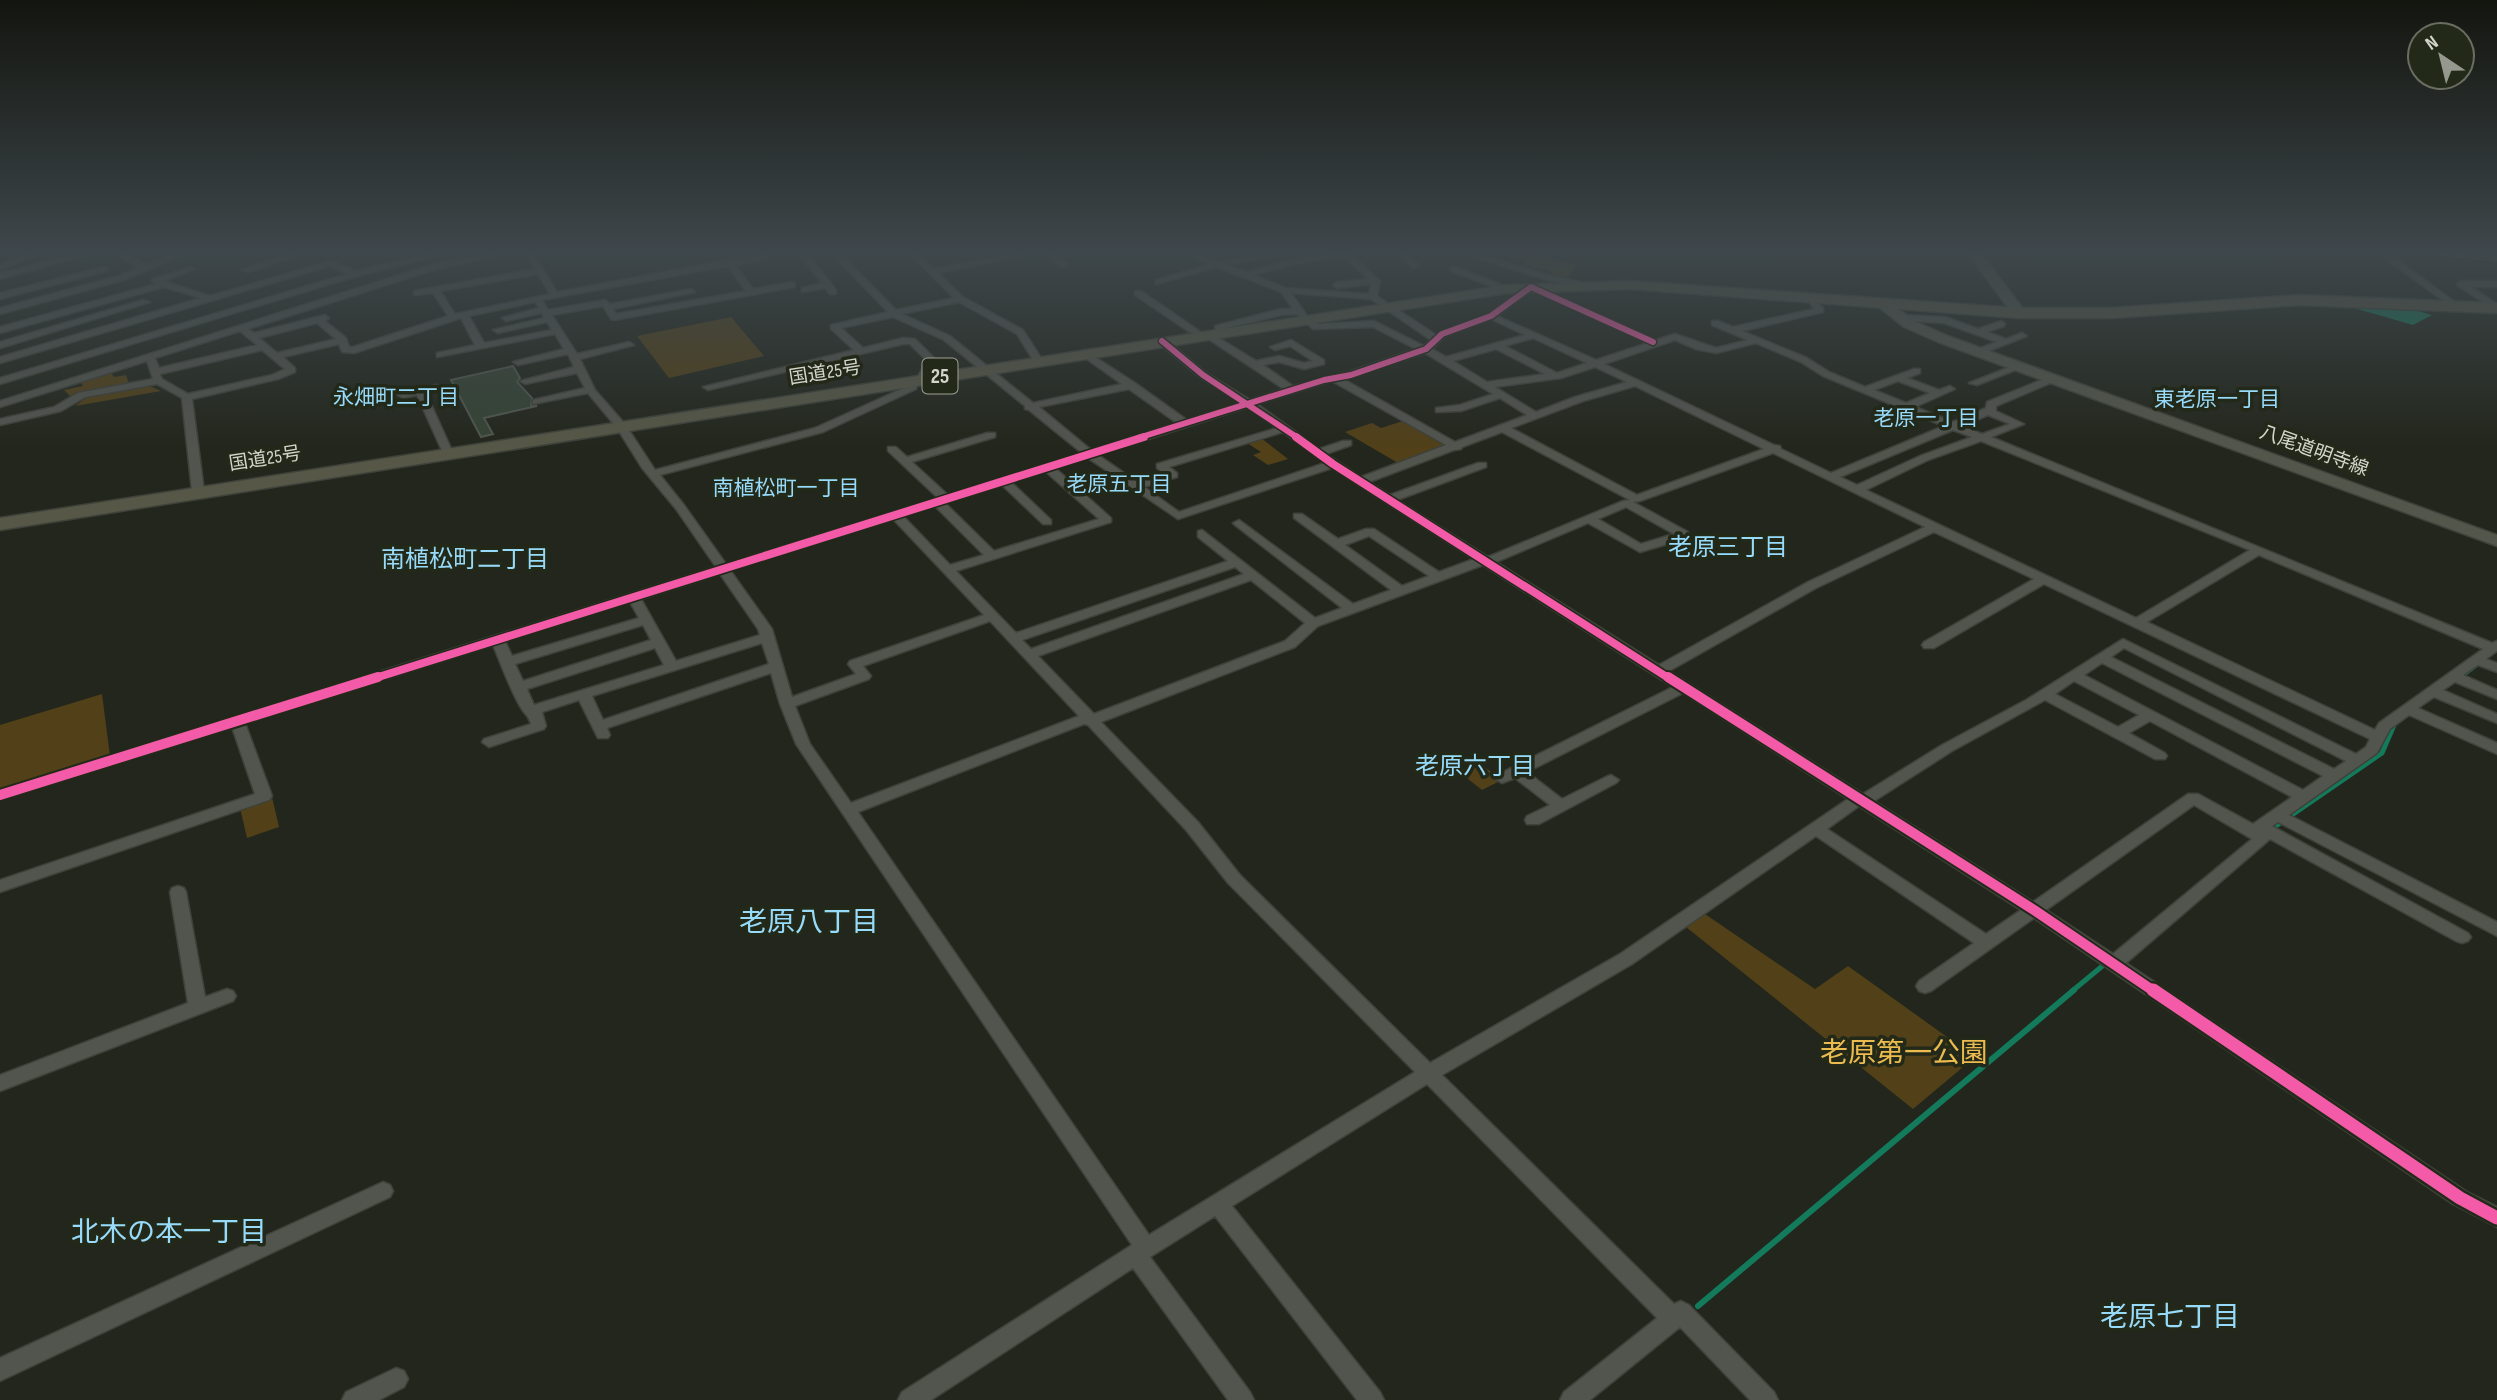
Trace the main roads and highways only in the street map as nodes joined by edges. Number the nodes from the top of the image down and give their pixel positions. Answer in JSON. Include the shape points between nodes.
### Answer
{"nodes":[{"id":1,"x":1286,"y":318,"type":"edge"},
{"id":2,"x":1901,"y":318,"type":"edge"},
{"id":3,"x":0,"y":524,"type":"edge"},
{"id":4,"x":2497,"y":541,"type":"edge"}],
"edges":[{"from":1,"to":3,"type":"highway","name":"国道25号","number":"25"},
{"from":2,"to":4,"type":"main road","name":"八尾道明寺線","via":[[1978,352]]}]}
